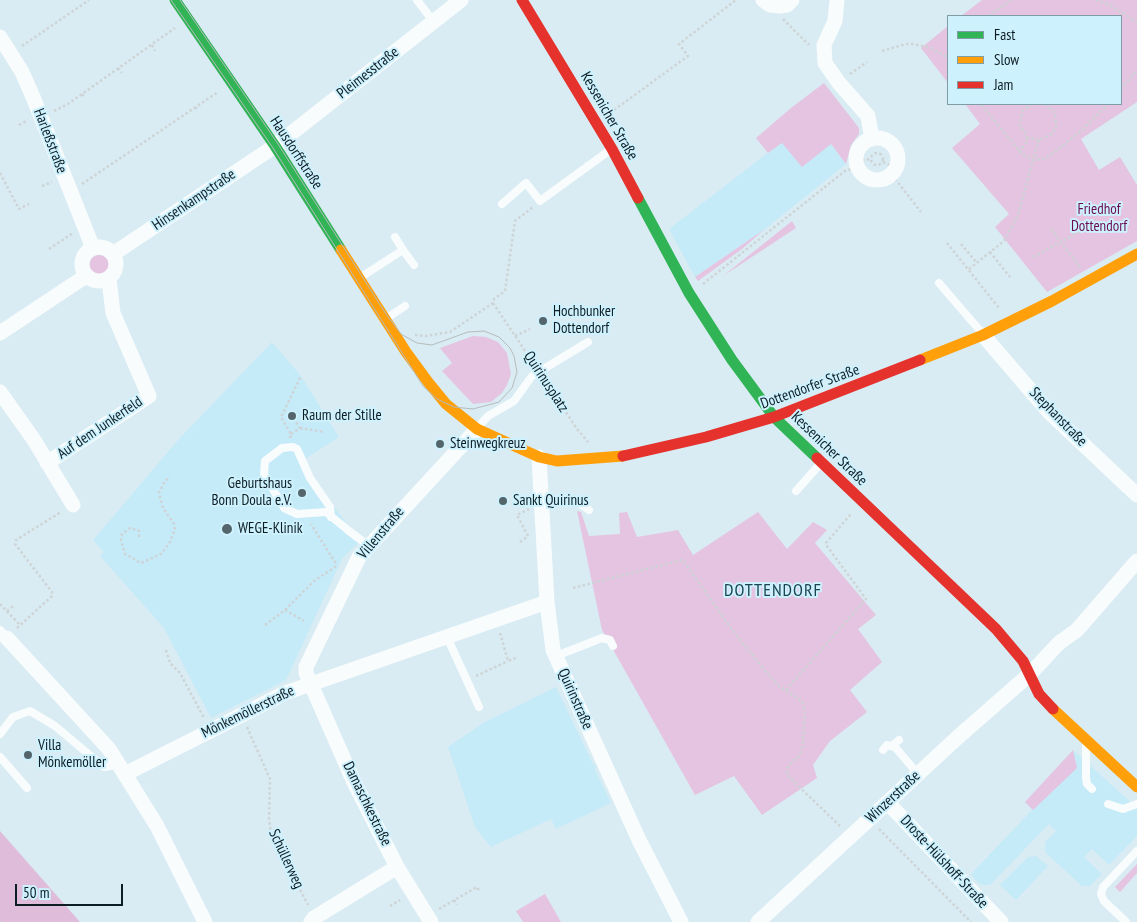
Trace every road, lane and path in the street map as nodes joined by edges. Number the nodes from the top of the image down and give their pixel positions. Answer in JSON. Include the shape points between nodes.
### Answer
{"nodes":[{"id":1,"x":175,"y":0,"type":"edge"},
{"id":2,"x":417,"y":0,"type":"edge"},
{"id":3,"x":461,"y":0,"type":"edge"},
{"id":4,"x":522,"y":0,"type":"edge"},
{"id":5,"x":736,"y":0,"type":"edge"},
{"id":6,"x":792,"y":0,"type":"edge"},
{"id":7,"x":837,"y":0,"type":"edge"},
{"id":8,"x":1010,"y":0,"type":"edge"},
{"id":9,"x":1096,"y":0,"type":"edge"},
{"id":10,"x":87,"y":1,"type":"edge"},
{"id":11,"x":767,"y":2,"type":"edge"},
{"id":12,"x":89,"y":6,"type":"dead end"},
{"id":13,"x":990,"y":15,"type":"edge"},
{"id":14,"x":66,"y":16,"type":"junction"},
{"id":15,"x":188,"y":19,"type":"junction"},
{"id":16,"x":68,"y":20,"type":"dead end"},
{"id":17,"x":433,"y":21,"type":"junction"},
{"id":18,"x":1137,"y":22,"type":"edge"},
{"id":19,"x":43,"y":32,"type":"junction"},
{"id":20,"x":46,"y":35,"type":"dead end"},
{"id":21,"x":0,"y":36,"type":"edge"},
{"id":22,"x":152,"y":45,"type":"junction"},
{"id":23,"x":156,"y":51,"type":"dead end"},
{"id":24,"x":882,"y":51,"type":"dead end"},
{"id":25,"x":11,"y":52,"type":"junction"},
{"id":26,"x":823,"y":54,"type":"junction"},
{"id":27,"x":947,"y":58,"type":"edge"},
{"id":28,"x":867,"y":62,"type":"dead end"},
{"id":29,"x":118,"y":68,"type":"junction"},
{"id":30,"x":856,"y":70,"type":"dead end"},
{"id":31,"x":1137,"y":70,"type":"edge"},
{"id":32,"x":122,"y":73,"type":"dead end"},
{"id":33,"x":232,"y":82,"type":"junction"},
{"id":34,"x":1122,"y":88,"type":"edge"},
{"id":35,"x":82,"y":94,"type":"junction"},
{"id":36,"x":85,"y":98,"type":"dead end"},
{"id":37,"x":981,"y":105,"type":"edge"},
{"id":38,"x":1030,"y":105,"type":"edge"},
{"id":39,"x":1046,"y":105,"type":"edge"},
{"id":40,"x":1107,"y":105,"type":"edge"},
{"id":41,"x":195,"y":107,"type":"junction"},
{"id":42,"x":198,"y":111,"type":"dead end"},
{"id":43,"x":41,"y":117,"type":"junction"},
{"id":44,"x":596,"y":124,"type":"junction"},
{"id":45,"x":164,"y":128,"type":"junction"},
{"id":46,"x":168,"y":132,"type":"dead end"},
{"id":47,"x":1027,"y":137,"type":"junction"},
{"id":48,"x":872,"y":139,"type":"junction"},
{"id":49,"x":1039,"y":140,"type":"junction"},
{"id":50,"x":275,"y":146,"type":"junction"},
{"id":51,"x":136,"y":148,"type":"junction"},
{"id":52,"x":612,"y":149,"type":"junction"},
{"id":53,"x":138,"y":152,"type":"dead end"},
{"id":54,"x":1019,"y":152,"type":"junction"},
{"id":55,"x":1033,"y":160,"type":"junction"},
{"id":56,"x":862,"y":162,"type":"junction"},
{"id":57,"x":890,"y":168,"type":"junction"},
{"id":58,"x":104,"y":170,"type":"junction"},
{"id":59,"x":0,"y":173,"type":"edge"},
{"id":60,"x":106,"y":174,"type":"dead end"},
{"id":61,"x":69,"y":191,"type":"junction"},
{"id":62,"x":540,"y":201,"type":"junction"},
{"id":63,"x":29,"y":204,"type":"dead end"},
{"id":64,"x":502,"y":204,"type":"dead end"},
{"id":65,"x":921,"y":212,"type":"dead end"},
{"id":66,"x":1097,"y":222,"type":"dead end"},
{"id":67,"x":83,"y":226,"type":"junction"},
{"id":68,"x":1051,"y":229,"type":"dead end"},
{"id":69,"x":395,"y":237,"type":"dead end"},
{"id":70,"x":1060,"y":241,"type":"junction"},
{"id":71,"x":947,"y":243,"type":"dead end"},
{"id":72,"x":961,"y":244,"type":"dead end"},
{"id":73,"x":92,"y":248,"type":"junction"},
{"id":74,"x":49,"y":249,"type":"dead end"},
{"id":75,"x":403,"y":250,"type":"junction"},
{"id":76,"x":990,"y":252,"type":"junction"},
{"id":77,"x":113,"y":254,"type":"junction"},
{"id":78,"x":1137,"y":254,"type":"edge"},
{"id":79,"x":1033,"y":257,"type":"dead end"},
{"id":80,"x":977,"y":263,"type":"junction"},
{"id":81,"x":414,"y":264,"type":"dead end"},
{"id":82,"x":969,"y":269,"type":"junction"},
{"id":83,"x":86,"y":276,"type":"junction"},
{"id":84,"x":1010,"y":277,"type":"dead end"},
{"id":85,"x":360,"y":278,"type":"junction"},
{"id":86,"x":1092,"y":278,"type":"junction"},
{"id":87,"x":109,"y":279,"type":"junction"},
{"id":88,"x":939,"y":283,"type":"dead end"},
{"id":89,"x":689,"y":293,"type":"junction"},
{"id":90,"x":493,"y":304,"type":"junction"},
{"id":91,"x":405,"y":306,"type":"dead end"},
{"id":92,"x":385,"y":319,"type":"junction"},
{"id":93,"x":1011,"y":322,"type":"junction"},
{"id":94,"x":530,"y":329,"type":"dead end"},
{"id":95,"x":0,"y":333,"type":"edge"},
{"id":96,"x":411,"y":334,"type":"dead end"},
{"id":97,"x":983,"y":335,"type":"junction"},
{"id":98,"x":515,"y":336,"type":"junction"},
{"id":99,"x":588,"y":342,"type":"dead end"},
{"id":100,"x":540,"y":372,"type":"junction"},
{"id":101,"x":301,"y":376,"type":"dead end"},
{"id":102,"x":0,"y":392,"type":"edge"},
{"id":103,"x":774,"y":417,"type":"junction"},
{"id":104,"x":295,"y":421,"type":"dead end"},
{"id":105,"x":300,"y":428,"type":"junction"},
{"id":106,"x":476,"y":429,"type":"junction"},
{"id":107,"x":325,"y":432,"type":"dead end"},
{"id":108,"x":290,"y":434,"type":"junction"},
{"id":109,"x":288,"y":446,"type":"junction"},
{"id":110,"x":539,"y":457,"type":"junction"},
{"id":111,"x":598,"y":460,"type":"junction"},
{"id":112,"x":47,"y":463,"type":"junction"},
{"id":113,"x":821,"y":463,"type":"junction"},
{"id":114,"x":170,"y":477,"type":"dead end"},
{"id":115,"x":796,"y":491,"type":"dead end"},
{"id":116,"x":1137,"y":495,"type":"edge"},
{"id":117,"x":583,"y":500,"type":"dead end"},
{"id":118,"x":862,"y":502,"type":"junction"},
{"id":119,"x":72,"y":505,"type":"joint"},
{"id":120,"x":588,"y":510,"type":"dead end"},
{"id":121,"x":309,"y":514,"type":"junction"},
{"id":122,"x":518,"y":516,"type":"dead end"},
{"id":123,"x":331,"y":517,"type":"junction"},
{"id":124,"x":315,"y":532,"type":"junction"},
{"id":125,"x":312,"y":534,"type":"dead end"},
{"id":126,"x":139,"y":537,"type":"dead end"},
{"id":127,"x":528,"y":538,"type":"dead end"},
{"id":128,"x":369,"y":546,"type":"junction"},
{"id":129,"x":1137,"y":561,"type":"edge"},
{"id":130,"x":573,"y":588,"type":"dead end"},
{"id":131,"x":547,"y":602,"type":"junction"},
{"id":132,"x":0,"y":604,"type":"edge"},
{"id":133,"x":13,"y":606,"type":"dead end"},
{"id":134,"x":7,"y":610,"type":"junction"},
{"id":135,"x":285,"y":610,"type":"junction"},
{"id":136,"x":496,"y":620,"type":"junction"},
{"id":137,"x":304,"y":621,"type":"dead end"},
{"id":138,"x":20,"y":625,"type":"junction"},
{"id":139,"x":265,"y":625,"type":"dead end"},
{"id":140,"x":3,"y":634,"type":"edge"},
{"id":141,"x":447,"y":637,"type":"junction"},
{"id":142,"x":613,"y":646,"type":"dead end"},
{"id":143,"x":166,"y":650,"type":"dead end"},
{"id":144,"x":556,"y":656,"type":"junction"},
{"id":145,"x":518,"y":657,"type":"dead end"},
{"id":146,"x":508,"y":661,"type":"junction"},
{"id":147,"x":1030,"y":674,"type":"junction"},
{"id":148,"x":466,"y":680,"type":"junction"},
{"id":149,"x":310,"y":683,"type":"junction"},
{"id":150,"x":786,"y":690,"type":"junction"},
{"id":151,"x":479,"y":707,"type":"dead end"},
{"id":152,"x":241,"y":715,"type":"junction"},
{"id":153,"x":209,"y":731,"type":"junction"},
{"id":154,"x":0,"y":734,"type":"edge"},
{"id":155,"x":1087,"y":740,"type":"junction"},
{"id":156,"x":883,"y":750,"type":"dead end"},
{"id":157,"x":0,"y":757,"type":"edge"},
{"id":158,"x":121,"y":769,"type":"junction"},
{"id":159,"x":918,"y":774,"type":"junction"},
{"id":160,"x":1137,"y":787,"type":"edge"},
{"id":161,"x":27,"y":788,"type":"dead end"},
{"id":162,"x":1092,"y":789,"type":"dead end"},
{"id":163,"x":888,"y":803,"type":"junction"},
{"id":164,"x":1108,"y":804,"type":"dead end"},
{"id":165,"x":1137,"y":804,"type":"edge"},
{"id":166,"x":870,"y":819,"type":"junction"},
{"id":167,"x":850,"y":836,"type":"junction"},
{"id":168,"x":1137,"y":851,"type":"edge"},
{"id":169,"x":397,"y":867,"type":"junction"},
{"id":170,"x":480,"y":892,"type":"dead end"},
{"id":171,"x":454,"y":900,"type":"junction"},
{"id":172,"x":457,"y":905,"type":"dead end"},
{"id":173,"x":429,"y":919,"type":"edge"},
{"id":174,"x":313,"y":920,"type":"edge"},
{"id":175,"x":205,"y":922,"type":"edge"},
{"id":176,"x":681,"y":922,"type":"edge"},
{"id":177,"x":758,"y":922,"type":"edge"},
{"id":178,"x":971,"y":922,"type":"edge"},
{"id":179,"x":1001,"y":922,"type":"edge"},
{"id":180,"x":1126,"y":922,"type":"edge"}],
"edges":[{"from":1,"to":15,"type":"main road","name":"Hausdorffstraße"},
{"from":2,"to":17,"type":"lane"},
{"from":3,"to":17,"type":"street","name":"Pleimesstraße"},
{"from":4,"to":44,"type":"main road","name":"Kessenicher Straße"},
{"from":5,"to":44,"type":"path","via":[[679,44],[688,56]]},
{"from":6,"to":11,"type":"street","via":[[787,5]]},
{"from":7,"to":26,"type":"street","via":[[835,21]]},
{"from":8,"to":13,"type":"path"},
{"from":9,"to":18,"type":"path"},
{"from":10,"to":12,"type":"path"},
{"from":10,"to":14,"type":"path"},
{"from":11,"to":26,"type":"path","via":[[799,36]]},
{"from":14,"to":16,"type":"path"},
{"from":14,"to":19,"type":"path"},
{"from":15,"to":22,"type":"path"},
{"from":15,"to":33,"type":"main road","name":"Hausdorffstraße"},
{"from":17,"to":50,"type":"street","name":"Pleimesstraße"},
{"from":19,"to":20,"type":"path"},
{"from":19,"to":25,"type":"path"},
{"from":21,"to":25,"type":"street","name":"Harleßstraße"},
{"from":22,"to":23,"type":"path"},
{"from":22,"to":29,"type":"path"},
{"from":24,"to":27,"type":"path","via":[[913,44],[931,48]]},
{"from":25,"to":43,"type":"street","name":"Harleßstraße"},
{"from":26,"to":48,"type":"street","via":[[825,63],[839,83],[868,116]]},
{"from":28,"to":30,"type":"path"},
{"from":29,"to":32,"type":"path"},
{"from":29,"to":35,"type":"path"},
{"from":31,"to":34,"type":"path"},
{"from":33,"to":41,"type":"path"},
{"from":33,"to":50,"type":"main road","name":"Hausdorffstraße"},
{"from":35,"to":36,"type":"path"},
{"from":35,"to":43,"type":"path"},
{"from":37,"to":54,"type":"path"},
{"from":38,"to":47,"type":"path","via":[[1020,116],[1022,131]]},
{"from":39,"to":49,"type":"path","via":[[1055,113],[1056,127],[1046,139]]},
{"from":40,"to":55,"type":"path","via":[[1053,154]]},
{"from":41,"to":42,"type":"path"},
{"from":41,"to":45,"type":"path"},
{"from":43,"to":61,"type":"street","name":"Harleßstraße"},
{"from":44,"to":52,"type":"main road","name":"Kessenicher Straße"},
{"from":45,"to":46,"type":"path"},
{"from":45,"to":51,"type":"path"},
{"from":47,"to":49,"type":"path"},
{"from":47,"to":54,"type":"path"},
{"from":48,"to":56,"type":"street","via":[[859,149]]},
{"from":48,"to":57,"type":"street","via":[[883,139],[894,146],[898,158]]},
{"from":49,"to":55,"type":"path"},
{"from":50,"to":77,"type":"street","name":"Hinsenkampstraße"},
{"from":50,"to":85,"type":"main road","name":"Hausdorffstraße"},
{"from":51,"to":53,"type":"path"},
{"from":51,"to":58,"type":"path"},
{"from":52,"to":62,"type":"lane"},
{"from":52,"to":89,"type":"main road","name":"Kessenicher Straße"},
{"from":54,"to":55,"type":"path"},
{"from":55,"to":76,"type":"path","via":[[1018,215],[1004,241]]},
{"from":56,"to":57,"type":"path"},
{"from":56,"to":57,"type":"path","via":[[880,154]]},
{"from":56,"to":57,"type":"street","via":[[864,176],[870,179],[878,180]]},
{"from":56,"to":89,"type":"path","via":[[846,171],[724,270]]},
{"from":57,"to":65,"type":"path"},
{"from":58,"to":60,"type":"path"},
{"from":58,"to":61,"type":"path"},
{"from":59,"to":63,"type":"path","via":[[19,210]]},
{"from":61,"to":67,"type":"street","name":"Harleßstraße"},
{"from":62,"to":64,"type":"lane","via":[[526,183]]},
{"from":62,"to":90,"type":"path","via":[[515,221],[505,291],[494,299]]},
{"from":66,"to":70,"type":"path"},
{"from":67,"to":73,"type":"street","name":"Harleßstraße"},
{"from":67,"to":74,"type":"path"},
{"from":68,"to":70,"type":"path"},
{"from":69,"to":75,"type":"lane"},
{"from":70,"to":79,"type":"path"},
{"from":70,"to":86,"type":"path"},
{"from":71,"to":82,"type":"path"},
{"from":72,"to":80,"type":"path"},
{"from":73,"to":77,"type":"street","via":[[106,248]]},
{"from":73,"to":83,"type":"street","via":[[82,260]]},
{"from":75,"to":81,"type":"lane"},
{"from":75,"to":85,"type":"lane"},
{"from":76,"to":80,"type":"path"},
{"from":76,"to":84,"type":"path"},
{"from":77,"to":87,"type":"street","via":[[116,267]]},
{"from":78,"to":86,"type":"main road","name":"Dottendorfer Straße"},
{"from":80,"to":82,"type":"path"},
{"from":82,"to":93,"type":"path"},
{"from":83,"to":87,"type":"street","via":[[97,282]]},
{"from":83,"to":95,"type":"street"},
{"from":85,"to":92,"type":"main road","name":"Hausdorffstraße"},
{"from":86,"to":93,"type":"main road","name":"Dottendorfer Straße"},
{"from":87,"to":112,"type":"street","name":"Auf dem Junkerfeld","via":[[114,313],[149,396]]},
{"from":88,"to":97,"type":"lane"},
{"from":89,"to":103,"type":"main road","name":"Kessenicher Straße"},
{"from":90,"to":96,"type":"path","via":[[450,332],[426,336]]},
{"from":90,"to":98,"type":"path","name":"Quirinusplatz"},
{"from":91,"to":92,"type":"lane"},
{"from":92,"to":106,"type":"main road","name":"Hausdorffstraße","via":[[446,404]]},
{"from":93,"to":97,"type":"main road","name":"Dottendorfer Straße"},
{"from":94,"to":98,"type":"path"},
{"from":97,"to":103,"type":"main road","name":"Dottendorfer Straße"},
{"from":97,"to":116,"type":"street","name":"Stephanstraße","via":[[1049,412]]},
{"from":98,"to":100,"type":"path","name":"Quirinusplatz"},
{"from":99,"to":100,"type":"lane"},
{"from":100,"to":106,"type":"lane","via":[[526,382],[514,401],[488,416]]},
{"from":100,"to":111,"type":"path","name":"Quirinusplatz"},
{"from":101,"to":108,"type":"path","via":[[281,416]]},
{"from":102,"to":112,"type":"street","name":"Auf dem Junkerfeld"},
{"from":103,"to":111,"type":"main road","name":"Dottendorfer Straße","via":[[654,450]]},
{"from":103,"to":113,"type":"main road","name":"Kessenicher Straße"},
{"from":104,"to":105,"type":"path"},
{"from":105,"to":107,"type":"path"},
{"from":105,"to":108,"type":"path"},
{"from":106,"to":110,"type":"main road","name":"Dottendorfer Straße"},
{"from":106,"to":128,"type":"street","name":"Villenstraße"},
{"from":108,"to":109,"type":"path"},
{"from":109,"to":121,"type":"lane","via":[[264,461],[264,474],[284,508],[297,514]]},
{"from":109,"to":123,"type":"lane","via":[[299,452],[310,478],[330,507]]},
{"from":110,"to":111,"type":"main road","name":"Dottendorfer Straße","via":[[580,465]]},
{"from":110,"to":131,"type":"street","name":"Quirinstraße"},
{"from":112,"to":119,"type":"street","name":"Auf dem Junkerfeld"},
{"from":113,"to":115,"type":"lane"},
{"from":113,"to":118,"type":"main road","name":"Kessenicher Straße"},
{"from":114,"to":126,"type":"path","via":[[159,493],[163,508],[174,524],[173,536],[161,554],[141,563],[125,554],[121,540],[122,534],[130,528],[139,531]]},
{"from":117,"to":120,"type":"lane","via":[[583,506]]},
{"from":118,"to":147,"type":"main road","name":"Kessenicher Straße","via":[[961,593],[1019,655]]},
{"from":118,"to":150,"type":"path","via":[[826,543],[865,601]]},
{"from":119,"to":138,"type":"path","via":[[16,540],[15,544],[52,592],[52,596]]},
{"from":121,"to":123,"type":"lane","via":[[319,512]]},
{"from":121,"to":124,"type":"path"},
{"from":122,"to":127,"type":"path","via":[[528,536],[522,541]]},
{"from":123,"to":128,"type":"lane"},
{"from":124,"to":125,"type":"path"},
{"from":124,"to":135,"type":"path","via":[[335,566],[314,581]]},
{"from":128,"to":149,"type":"street","name":"Villenstraße","via":[[359,557],[309,658],[306,673]]},
{"from":129,"to":147,"type":"street","via":[[1077,630],[1038,663]]},
{"from":130,"to":150,"type":"path","via":[[682,560],[736,636]]},
{"from":131,"to":136,"type":"street","name":"Mönkemöllerstraße"},
{"from":131,"to":144,"type":"street","name":"Quirinstraße"},
{"from":132,"to":134,"type":"path"},
{"from":133,"to":134,"type":"path"},
{"from":134,"to":138,"type":"path"},
{"from":135,"to":137,"type":"path"},
{"from":135,"to":139,"type":"path"},
{"from":136,"to":141,"type":"street","name":"Mönkemöllerstraße"},
{"from":136,"to":146,"type":"path"},
{"from":138,"to":140,"type":"path"},
{"from":140,"to":158,"type":"street","via":[[109,749]]},
{"from":141,"to":148,"type":"lane"},
{"from":141,"to":149,"type":"street","name":"Mönkemöllerstraße"},
{"from":142,"to":144,"type":"lane","via":[[610,640],[602,638]]},
{"from":143,"to":153,"type":"path","via":[[170,664],[180,673]]},
{"from":144,"to":176,"type":"street","name":"Quirinstraße","via":[[639,840]]},
{"from":145,"to":146,"type":"path"},
{"from":146,"to":148,"type":"path"},
{"from":147,"to":155,"type":"main road","name":"Kessenicher Straße","via":[[1043,698]]},
{"from":147,"to":159,"type":"street","name":"Winzerstraße"},
{"from":148,"to":151,"type":"lane"},
{"from":149,"to":152,"type":"street","name":"Mönkemöllerstraße"},
{"from":149,"to":169,"type":"street","name":"Damaschkestraße","via":[[353,780]]},
{"from":150,"to":167,"type":"path","via":[[802,701],[805,710],[802,750],[788,766],[787,773]]},
{"from":152,"to":153,"type":"street","name":"Mönkemöllerstraße"},
{"from":152,"to":174,"type":"path","name":"Schüllerweg","via":[[270,779],[271,833]]},
{"from":153,"to":158,"type":"street","name":"Mönkemöllerstraße"},
{"from":154,"to":158,"type":"lane","via":[[14,717],[30,711],[62,732],[104,767]]},
{"from":155,"to":160,"type":"main road","name":"Kessenicher Straße"},
{"from":155,"to":162,"type":"lane","via":[[1084,768],[1087,784]]},
{"from":156,"to":159,"type":"lane","via":[[897,743]]},
{"from":157,"to":161,"type":"lane"},
{"from":158,"to":175,"type":"street","via":[[157,826]]},
{"from":159,"to":163,"type":"street","name":"Winzerstraße"},
{"from":163,"to":166,"type":"street","name":"Winzerstraße"},
{"from":163,"to":179,"type":"street","name":"Droste-Hülshoff-Straße"},
{"from":164,"to":165,"type":"lane","via":[[1123,809]]},
{"from":166,"to":167,"type":"street","name":"Winzerstraße"},
{"from":166,"to":178,"type":"path"},
{"from":167,"to":177,"type":"street","name":"Winzerstraße"},
{"from":168,"to":180,"type":"lane","via":[[1103,887],[1101,894]]},
{"from":169,"to":173,"type":"street","name":"Damaschkestraße"},
{"from":169,"to":174,"type":"street"},
{"from":170,"to":171,"type":"path","via":[[477,887]]},
{"from":171,"to":172,"type":"path"},
{"from":171,"to":173,"type":"path"}]}
